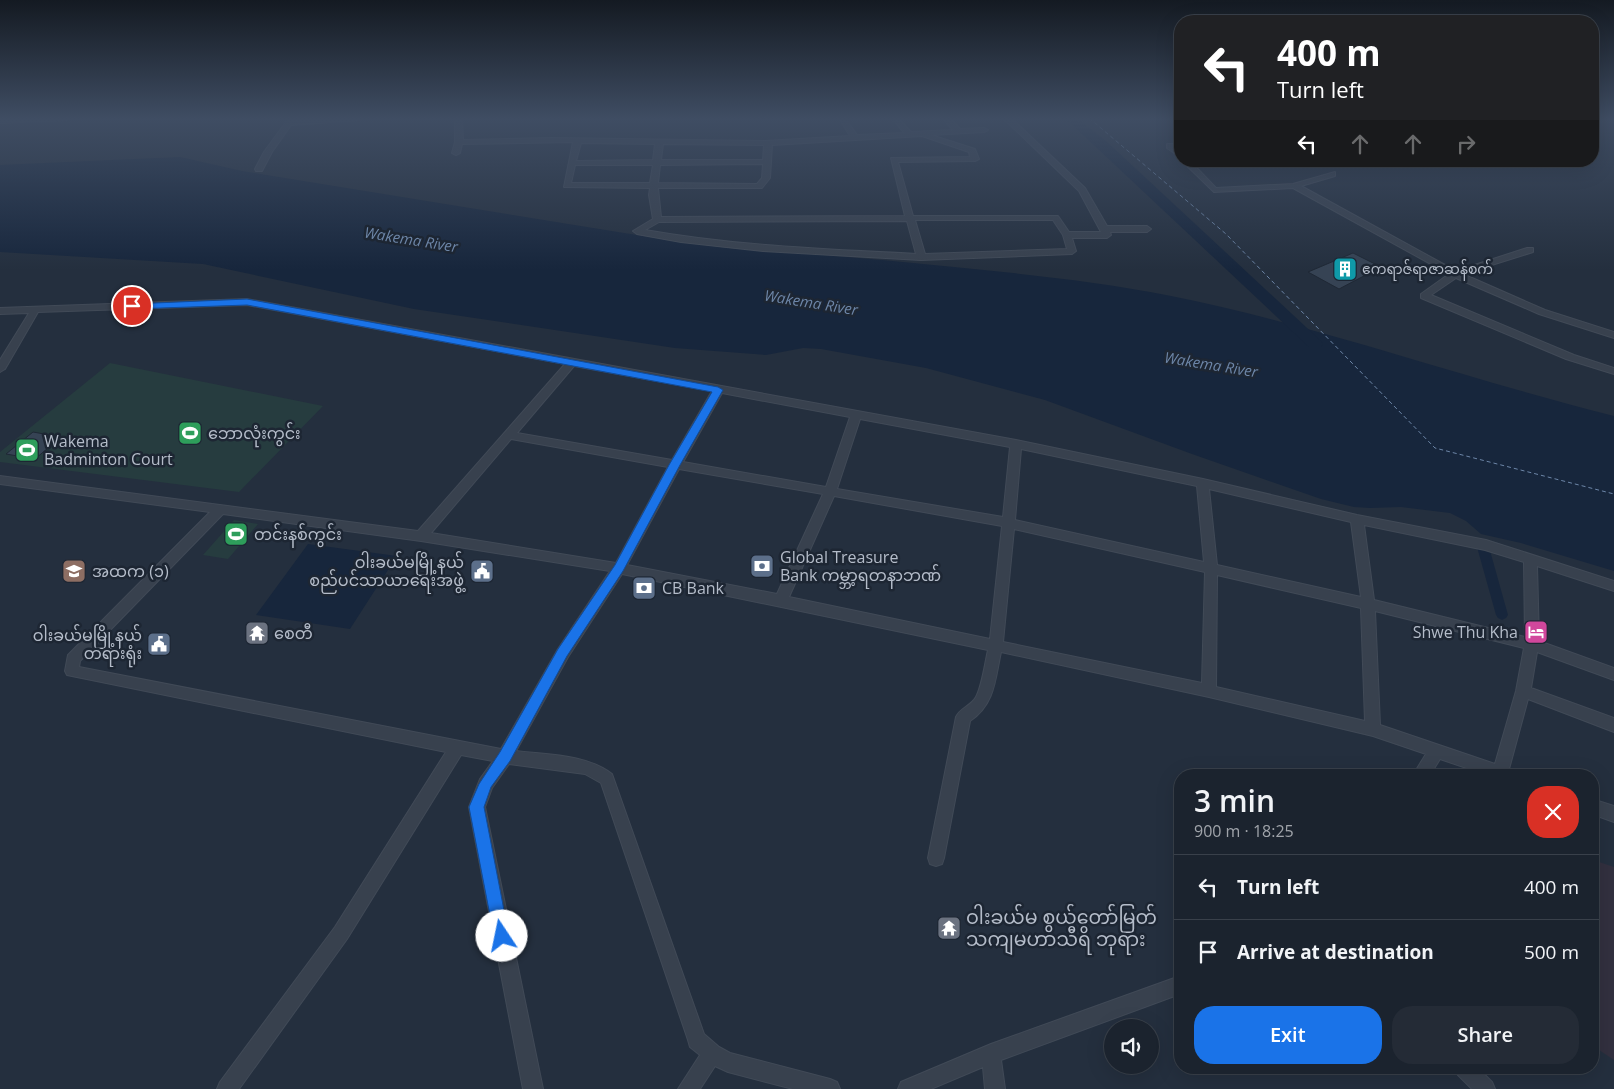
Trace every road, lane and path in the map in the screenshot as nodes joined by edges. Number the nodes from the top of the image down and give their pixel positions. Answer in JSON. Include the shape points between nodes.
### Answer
{"nodes":[{"id":1,"x":571,"y":169,"type":"edge"},
{"id":2,"x":655,"y":169,"type":"edge"},
{"id":3,"x":767,"y":169,"type":"edge"},
{"id":4,"x":896,"y":169,"type":"edge"},
{"id":5,"x":1060,"y":169,"type":"edge"},
{"id":6,"x":1194,"y":169,"type":"edge"},
{"id":7,"x":1332,"y":174,"type":"dead end"},
{"id":8,"x":654,"y":186,"type":"junction"},
{"id":9,"x":1294,"y":186,"type":"junction"},
{"id":10,"x":910,"y":218,"type":"junction"},
{"id":11,"x":657,"y":220,"type":"junction"},
{"id":12,"x":1104,"y":229,"type":"junction"},
{"id":13,"x":1147,"y":229,"type":"dead end"},
{"id":14,"x":1066,"y":235,"type":"junction"},
{"id":15,"x":1530,"y":250,"type":"dead end"},
{"id":16,"x":921,"y":257,"type":"junction"},
{"id":17,"x":1455,"y":274,"type":"junction"},
{"id":18,"x":35,"y":310,"type":"junction"},
{"id":19,"x":0,"y":311,"type":"edge"},
{"id":20,"x":1614,"y":335,"type":"edge"},
{"id":21,"x":5,"y":354,"type":"edge"},
{"id":22,"x":572,"y":362,"type":"junction"},
{"id":23,"x":0,"y":369,"type":"edge"},
{"id":24,"x":1614,"y":371,"type":"edge"},
{"id":25,"x":718,"y":390,"type":"junction"},
{"id":26,"x":856,"y":414,"type":"junction"},
{"id":27,"x":507,"y":435,"type":"junction"},
{"id":28,"x":1016,"y":444,"type":"junction"},
{"id":29,"x":675,"y":465,"type":"junction"},
{"id":30,"x":0,"y":480,"type":"edge"},
{"id":31,"x":1203,"y":484,"type":"junction"},
{"id":32,"x":830,"y":491,"type":"junction"},
{"id":33,"x":220,"y":510,"type":"junction"},
{"id":34,"x":1357,"y":519,"type":"junction"},
{"id":35,"x":1009,"y":523,"type":"junction"},
{"id":36,"x":421,"y":536,"type":"junction"},
{"id":37,"x":1530,"y":558,"type":"junction"},
{"id":38,"x":619,"y":568,"type":"junction"},
{"id":39,"x":1211,"y":568,"type":"junction"},
{"id":40,"x":1614,"y":586,"type":"edge"},
{"id":41,"x":781,"y":600,"type":"junction"},
{"id":42,"x":1368,"y":604,"type":"junction"},
{"id":43,"x":1532,"y":644,"type":"junction"},
{"id":44,"x":996,"y":645,"type":"junction"},
{"id":45,"x":1614,"y":674,"type":"edge"},
{"id":46,"x":1209,"y":691,"type":"junction"},
{"id":47,"x":1524,"y":691,"type":"junction"},
{"id":48,"x":1614,"y":725,"type":"edge"},
{"id":49,"x":1373,"y":729,"type":"junction"},
{"id":50,"x":458,"y":747,"type":"junction"},
{"id":51,"x":1437,"y":751,"type":"junction"},
{"id":52,"x":505,"y":757,"type":"junction"},
{"id":53,"x":1425,"y":769,"type":"edge"},
{"id":54,"x":1489,"y":769,"type":"edge"},
{"id":55,"x":1505,"y":769,"type":"edge"},
{"id":56,"x":1599,"y":809,"type":"edge"},
{"id":57,"x":1614,"y":814,"type":"edge"},
{"id":58,"x":936,"y":858,"type":"dead end"},
{"id":59,"x":1174,"y":987,"type":"edge"},
{"id":60,"x":712,"y":1054,"type":"junction"},
{"id":61,"x":990,"y":1054,"type":"junction"},
{"id":62,"x":1471,"y":1074,"type":"edge"},
{"id":63,"x":227,"y":1089,"type":"edge"},
{"id":64,"x":533,"y":1089,"type":"edge"},
{"id":65,"x":688,"y":1089,"type":"edge"},
{"id":66,"x":830,"y":1089,"type":"edge"},
{"id":67,"x":908,"y":1089,"type":"edge"},
{"id":68,"x":994,"y":1089,"type":"edge"},
{"id":69,"x":1485,"y":1089,"type":"edge"}],
"edges":[{"from":1,"to":8,"type":"street","via":[[567,185]]},
{"from":2,"to":8,"type":"street"},
{"from":3,"to":8,"type":"street","via":[[766,178],[759,186]]},
{"from":4,"to":10,"type":"street"},
{"from":5,"to":12,"type":"street","via":[[1082,190]]},
{"from":6,"to":9,"type":"street","via":[[1214,190]]},
{"from":7,"to":9,"type":"street"},
{"from":8,"to":11,"type":"street"},
{"from":9,"to":17,"type":"street"},
{"from":10,"to":11,"type":"street"},
{"from":10,"to":14,"type":"street","via":[[1055,218]]},
{"from":10,"to":16,"type":"street"},
{"from":11,"to":16,"type":"street","via":[[637,231],[681,240],[763,248]]},
{"from":12,"to":13,"type":"street"},
{"from":12,"to":14,"type":"street","via":[[1107,235]]},
{"from":14,"to":16,"type":"street","via":[[1072,251]]},
{"from":15,"to":17,"type":"street"},
{"from":17,"to":20,"type":"street","via":[[1542,312]]},
{"from":17,"to":24,"type":"street","via":[[1424,296],[1562,354]]},
{"from":18,"to":19,"type":"street"},
{"from":18,"to":21,"type":"street"},
{"from":18,"to":22,"type":"street","via":[[247,302]]},
{"from":21,"to":23,"type":"street"},
{"from":22,"to":25,"type":"street"},
{"from":22,"to":27,"type":"street"},
{"from":25,"to":26,"type":"street"},
{"from":25,"to":29,"type":"street"},
{"from":26,"to":28,"type":"street"},
{"from":26,"to":32,"type":"street"},
{"from":27,"to":29,"type":"street"},
{"from":27,"to":36,"type":"street"},
{"from":28,"to":31,"type":"street"},
{"from":28,"to":35,"type":"street"},
{"from":29,"to":32,"type":"street"},
{"from":29,"to":38,"type":"street"},
{"from":30,"to":33,"type":"street"},
{"from":31,"to":34,"type":"street"},
{"from":31,"to":39,"type":"street"},
{"from":32,"to":35,"type":"street"},
{"from":32,"to":41,"type":"street"},
{"from":33,"to":36,"type":"street"},
{"from":33,"to":50,"type":"street","via":[[73,659],[72,671]]},
{"from":34,"to":37,"type":"street","via":[[1486,544]]},
{"from":34,"to":42,"type":"street"},
{"from":35,"to":39,"type":"street"},
{"from":35,"to":44,"type":"street"},
{"from":36,"to":38,"type":"street"},
{"from":37,"to":40,"type":"street"},
{"from":37,"to":43,"type":"street"},
{"from":38,"to":41,"type":"street"},
{"from":38,"to":52,"type":"street","via":[[563,653]]},
{"from":39,"to":42,"type":"street"},
{"from":39,"to":46,"type":"street"},
{"from":41,"to":44,"type":"street"},
{"from":42,"to":43,"type":"street"},
{"from":42,"to":49,"type":"street"},
{"from":43,"to":45,"type":"street"},
{"from":43,"to":47,"type":"street"},
{"from":44,"to":46,"type":"street"},
{"from":44,"to":58,"type":"street","via":[[983,699],[963,717]]},
{"from":46,"to":49,"type":"street"},
{"from":47,"to":48,"type":"street"},
{"from":47,"to":55,"type":"street"},
{"from":49,"to":51,"type":"street"},
{"from":50,"to":52,"type":"street"},
{"from":50,"to":63,"type":"street","via":[[341,933]]},
{"from":51,"to":53,"type":"street"},
{"from":51,"to":54,"type":"street"},
{"from":52,"to":60,"type":"street","via":[[586,767],[607,779],[697,1040]]},
{"from":52,"to":64,"type":"street","via":[[486,784],[477,807]]},
{"from":56,"to":57,"type":"street"},
{"from":59,"to":61,"type":"street"},
{"from":60,"to":65,"type":"street"},
{"from":60,"to":66,"type":"street","via":[[728,1062]]},
{"from":61,"to":67,"type":"street"},
{"from":61,"to":68,"type":"street"},
{"from":62,"to":69,"type":"street"}]}
